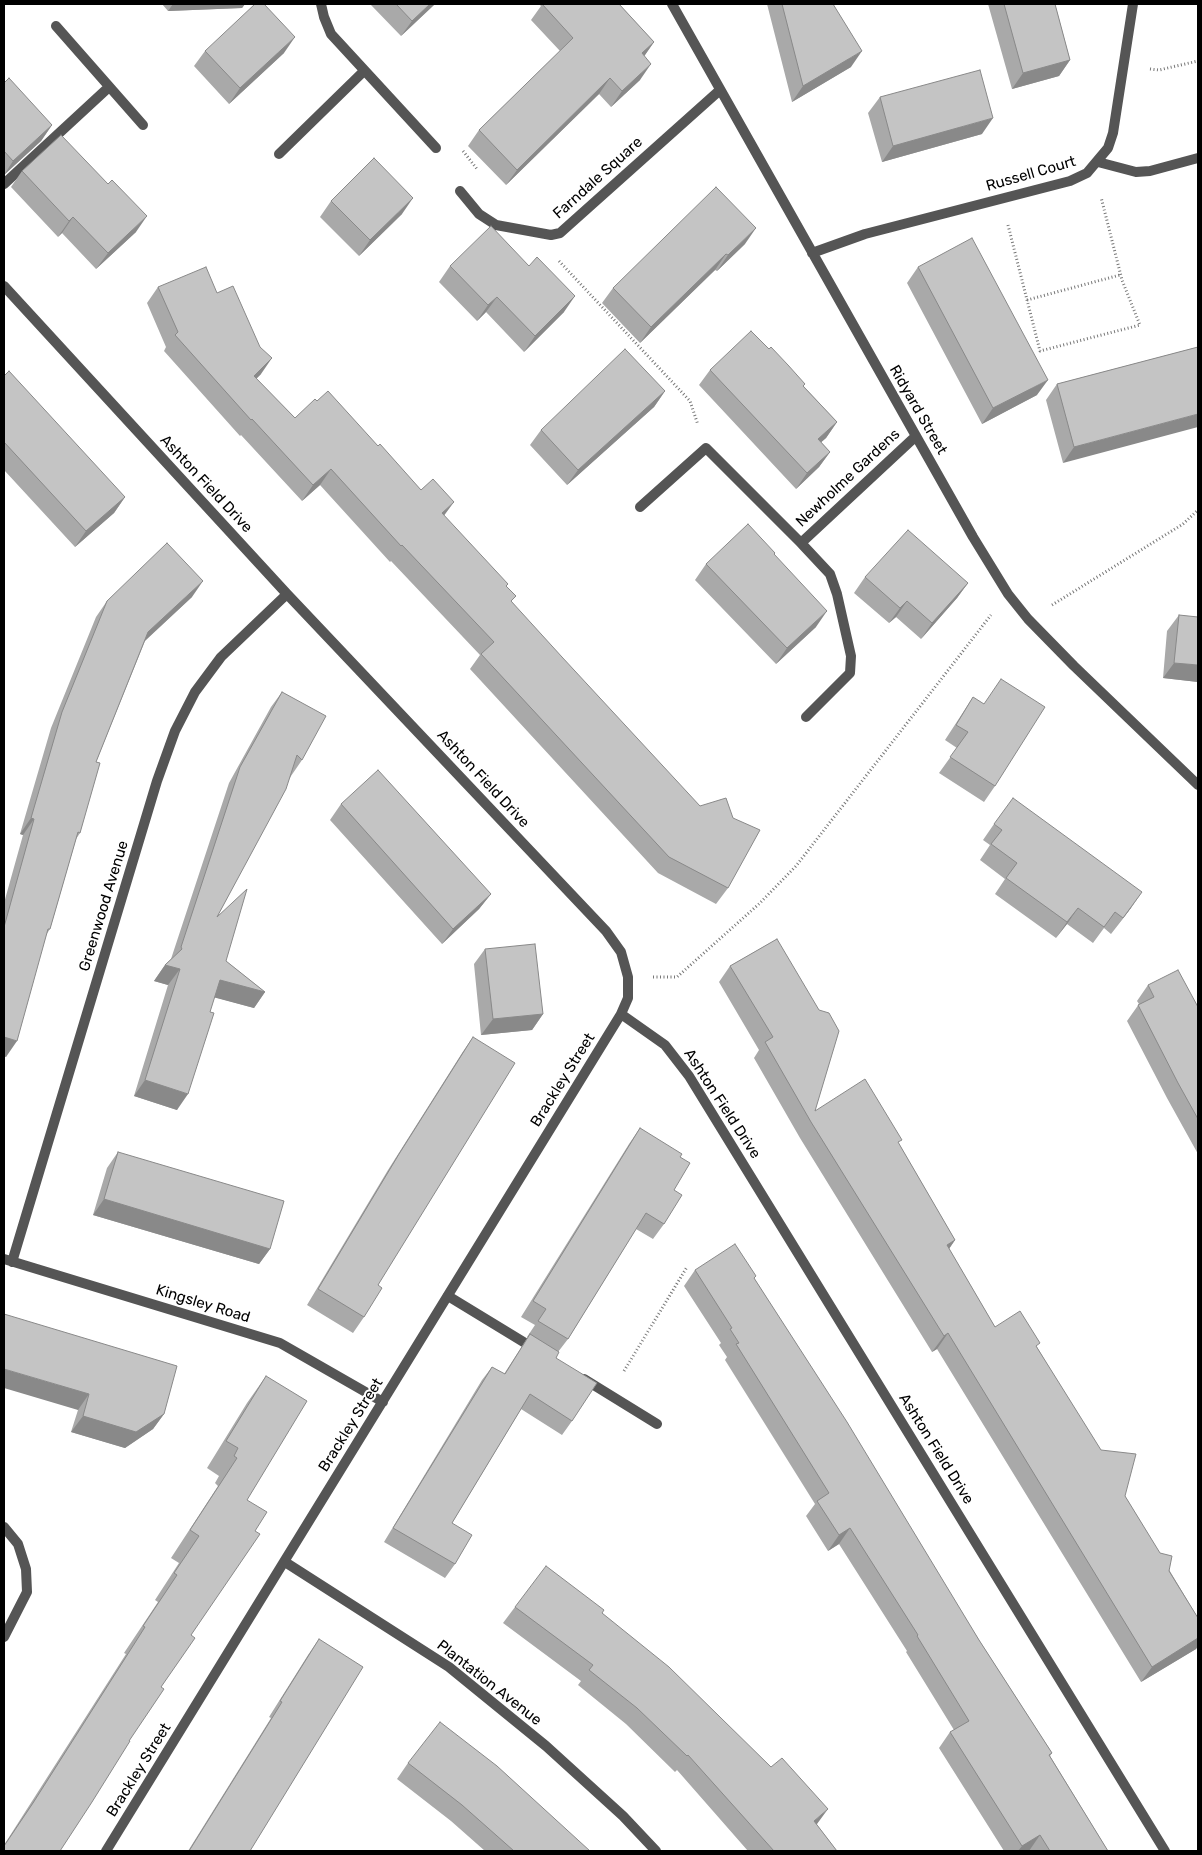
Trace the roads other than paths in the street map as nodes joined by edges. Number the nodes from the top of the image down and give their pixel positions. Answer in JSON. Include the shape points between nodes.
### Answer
{"nodes":[{"id":1,"x":321,"y":4,"type":"edge"},
{"id":2,"x":672,"y":4,"type":"edge"},
{"id":3,"x":1132,"y":4,"type":"edge"},
{"id":4,"x":56,"y":26,"type":"dead end"},
{"id":5,"x":364,"y":70,"type":"junction"},
{"id":6,"x":109,"y":87,"type":"junction"},
{"id":7,"x":720,"y":90,"type":"junction"},
{"id":8,"x":143,"y":125,"type":"dead end"},
{"id":9,"x":436,"y":148,"type":"dead end"},
{"id":10,"x":279,"y":154,"type":"dead end"},
{"id":11,"x":1198,"y":158,"type":"edge"},
{"id":12,"x":1096,"y":164,"type":"junction"},
{"id":13,"x":4,"y":184,"type":"edge"},
{"id":14,"x":460,"y":192,"type":"dead end"},
{"id":15,"x":812,"y":253,"type":"junction"},
{"id":16,"x":4,"y":286,"type":"edge"},
{"id":17,"x":916,"y":436,"type":"junction"},
{"id":18,"x":640,"y":507,"type":"dead end"},
{"id":19,"x":801,"y":542,"type":"junction"},
{"id":20,"x":287,"y":594,"type":"junction"},
{"id":21,"x":806,"y":717,"type":"dead end"},
{"id":22,"x":1196,"y":778,"type":"edge"},
{"id":23,"x":621,"y":1014,"type":"junction"},
{"id":24,"x":8,"y":1260,"type":"edge"},
{"id":25,"x":448,"y":1296,"type":"junction"},
{"id":26,"x":541,"y":1353,"type":"edge"},
{"id":27,"x":575,"y":1374,"type":"edge"},
{"id":28,"x":383,"y":1402,"type":"junction"},
{"id":29,"x":657,"y":1424,"type":"dead end"},
{"id":30,"x":4,"y":1527,"type":"edge"},
{"id":31,"x":285,"y":1562,"type":"junction"},
{"id":32,"x":4,"y":1636,"type":"edge"},
{"id":33,"x":106,"y":1851,"type":"edge"},
{"id":34,"x":656,"y":1851,"type":"edge"},
{"id":35,"x":1165,"y":1851,"type":"edge"}],
"edges":[{"from":1,"to":5,"type":"street","via":[[331,34]]},
{"from":2,"to":7,"type":"street","name":"Ridyard Street"},
{"from":3,"to":12,"type":"street","name":"Russell Court","via":[[1113,133],[1108,148]]},
{"from":4,"to":6,"type":"street"},
{"from":5,"to":9,"type":"street"},
{"from":5,"to":10,"type":"street"},
{"from":6,"to":8,"type":"street"},
{"from":6,"to":13,"type":"street"},
{"from":7,"to":14,"type":"street","name":"Farndale Square","via":[[560,233],[551,235],[496,225],[479,214]]},
{"from":7,"to":15,"type":"street","name":"Ridyard Street"},
{"from":11,"to":12,"type":"street","via":[[1136,172]]},
{"from":12,"to":15,"type":"street","name":"Russell Court","via":[[1087,173],[1070,181],[865,234]]},
{"from":15,"to":17,"type":"street","name":"Ridyard Street"},
{"from":16,"to":20,"type":"street","name":"Ashton Field Drive"},
{"from":17,"to":19,"type":"street","name":"Newholme Gardens"},
{"from":17,"to":22,"type":"street","name":"Ridyard Street","via":[[973,537],[1008,594],[1028,619],[1074,666]]},
{"from":18,"to":19,"type":"street","name":"Newholme Gardens","via":[[706,448]]},
{"from":19,"to":21,"type":"street","name":"Newholme Gardens","via":[[830,574],[852,656],[850,673]]},
{"from":20,"to":23,"type":"street","name":"Ashton Field Drive","via":[[606,931],[621,952],[628,978],[628,998]]},
{"from":20,"to":24,"type":"street","name":"Greenwood Avenue","via":[[221,657],[195,692],[174,731]]},
{"from":23,"to":25,"type":"street","name":"Brackley Street"},
{"from":23,"to":35,"type":"street","name":"Ashton Field Drive","via":[[666,1045],[689,1076]]},
{"from":24,"to":28,"type":"street","name":"Kingsley Road","via":[[280,1343]]},
{"from":25,"to":26,"type":"street"},
{"from":25,"to":28,"type":"street","name":"Brackley Street"},
{"from":27,"to":29,"type":"street"},
{"from":28,"to":31,"type":"street","name":"Brackley Street"},
{"from":30,"to":32,"type":"street","via":[[18,1544],[27,1584],[27,1592]]},
{"from":31,"to":33,"type":"street","name":"Brackley Street"},
{"from":31,"to":34,"type":"street","name":"Plantation Avenue","via":[[449,1668],[546,1746],[623,1816]]}]}
